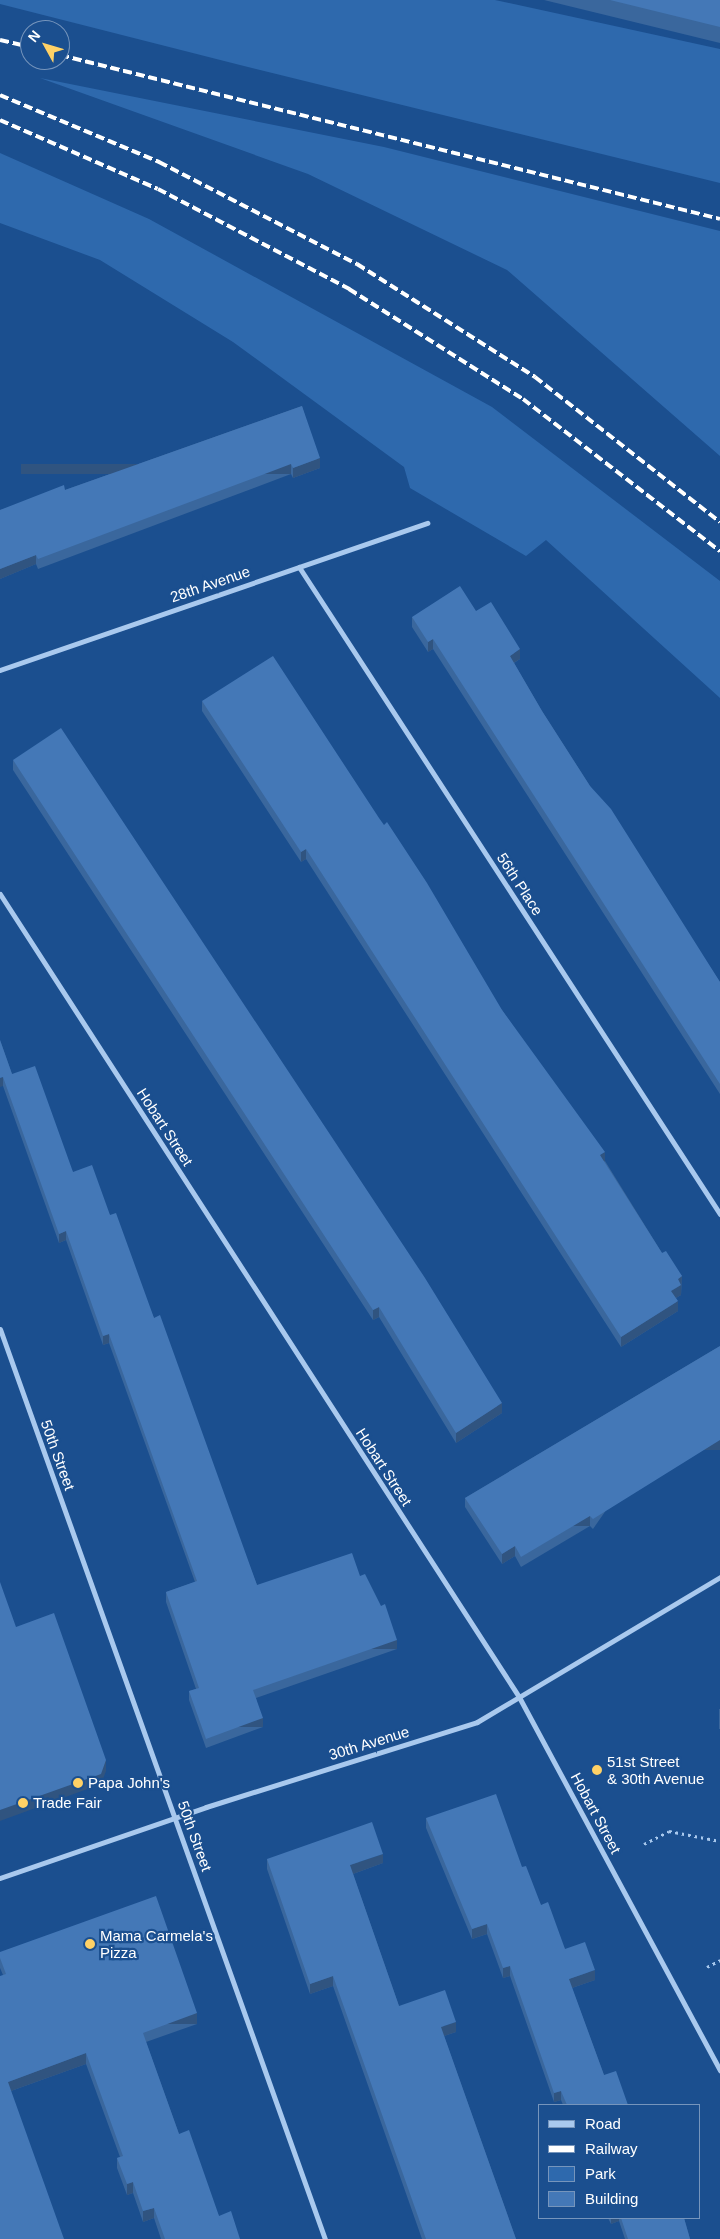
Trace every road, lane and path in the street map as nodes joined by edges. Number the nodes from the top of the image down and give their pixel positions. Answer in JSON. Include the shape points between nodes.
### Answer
{"nodes":[{"id":1,"x":427,"y":522,"type":"dead end"},
{"id":2,"x":299,"y":566,"type":"junction"},
{"id":3,"x":0,"y":670,"type":"edge"},
{"id":4,"x":0,"y":894,"type":"edge"},
{"id":5,"x":720,"y":1214,"type":"edge"},
{"id":6,"x":0,"y":1329,"type":"edge"},
{"id":7,"x":720,"y":1576,"type":"edge"},
{"id":8,"x":519,"y":1697,"type":"junction"},
{"id":9,"x":175,"y":1818,"type":"junction"},
{"id":10,"x":720,"y":1841,"type":"edge"},
{"id":11,"x":644,"y":1844,"type":"dead end"},
{"id":12,"x":0,"y":1878,"type":"edge"},
{"id":13,"x":720,"y":1960,"type":"edge"},
{"id":14,"x":707,"y":1967,"type":"dead end"},
{"id":15,"x":720,"y":2070,"type":"edge"},
{"id":16,"x":325,"y":2239,"type":"edge"}],
"edges":[{"from":1,"to":2,"type":"street","name":"28th Avenue"},
{"from":2,"to":3,"type":"street","name":"28th Avenue"},
{"from":2,"to":5,"type":"street","name":"56th Place"},
{"from":4,"to":8,"type":"street","name":"Hobart Street"},
{"from":6,"to":9,"type":"street","name":"50th Street"},
{"from":7,"to":8,"type":"street","name":"30th Avenue"},
{"from":8,"to":9,"type":"street","name":"30th Avenue","via":[[477,1722]]},
{"from":8,"to":15,"type":"street","name":"Hobart Street"},
{"from":9,"to":12,"type":"street","name":"30th Avenue"},
{"from":9,"to":16,"type":"street","name":"50th Street"},
{"from":10,"to":11,"type":"path","via":[[669,1831]]},
{"from":13,"to":14,"type":"path"}]}
